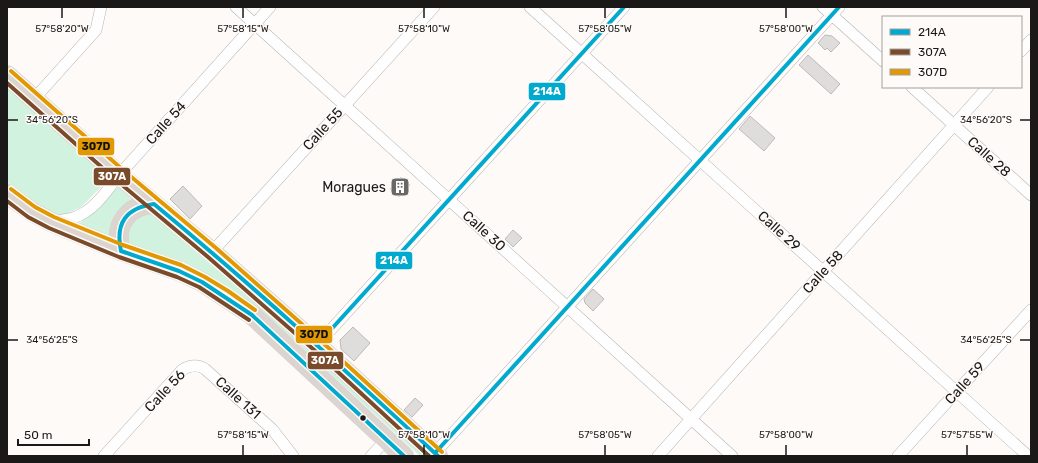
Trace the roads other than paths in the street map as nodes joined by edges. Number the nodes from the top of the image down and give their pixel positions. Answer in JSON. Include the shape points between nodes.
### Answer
{"nodes":[{"id":1,"x":101,"y":7,"type":"edge"},
{"id":2,"x":236,"y":7,"type":"edge"},
{"id":3,"x":270,"y":7,"type":"edge"},
{"id":4,"x":434,"y":7,"type":"edge"},
{"id":5,"x":530,"y":7,"type":"edge"},
{"id":6,"x":624,"y":7,"type":"edge"},
{"id":7,"x":823,"y":7,"type":"edge"},
{"id":8,"x":836,"y":11,"type":"edge"},
{"id":9,"x":255,"y":24,"type":"junction"},
{"id":10,"x":1031,"y":40,"type":"edge"},
{"id":11,"x":1022,"y":50,"type":"edge"},
{"id":12,"x":582,"y":53,"type":"junction"},
{"id":13,"x":882,"y":60,"type":"edge"},
{"id":14,"x":7,"y":75,"type":"edge"},
{"id":15,"x":913,"y":88,"type":"edge"},
{"id":16,"x":987,"y":88,"type":"edge"},
{"id":17,"x":34,"y":99,"type":"junction"},
{"id":18,"x":345,"y":105,"type":"junction"},
{"id":19,"x":954,"y":125,"type":"junction"},
{"id":20,"x":700,"y":160,"type":"junction"},
{"id":21,"x":120,"y":175,"type":"junction"},
{"id":22,"x":7,"y":194,"type":"edge"},
{"id":23,"x":1031,"y":194,"type":"edge"},
{"id":24,"x":449,"y":200,"type":"junction"},
{"id":25,"x":154,"y":204,"type":"junction"},
{"id":26,"x":51,"y":222,"type":"junction"},
{"id":27,"x":121,"y":251,"type":"junction"},
{"id":28,"x":212,"y":252,"type":"junction"},
{"id":29,"x":824,"y":271,"type":"junction"},
{"id":30,"x":568,"y":307,"type":"junction"},
{"id":31,"x":1031,"y":310,"type":"edge"},
{"id":32,"x":317,"y":345,"type":"junction"},
{"id":33,"x":195,"y":365,"type":"joint"},
{"id":34,"x":957,"y":392,"type":"junction"},
{"id":35,"x":691,"y":420,"type":"junction"},
{"id":36,"x":386,"y":440,"type":"junction"},
{"id":37,"x":436,"y":455,"type":"edge"},
{"id":38,"x":104,"y":456,"type":"edge"},
{"id":39,"x":293,"y":456,"type":"edge"},
{"id":40,"x":371,"y":456,"type":"edge"},
{"id":41,"x":404,"y":456,"type":"edge"},
{"id":42,"x":658,"y":456,"type":"edge"},
{"id":43,"x":732,"y":456,"type":"edge"},
{"id":44,"x":898,"y":456,"type":"edge"},
{"id":45,"x":1028,"y":456,"type":"edge"}],
"edges":[{"from":1,"to":17,"type":"street","via":[[96,30]]},
{"from":2,"to":9,"type":"street","name":"Calle 30"},
{"from":3,"to":9,"type":"street","name":"Calle 54"},
{"from":4,"to":18,"type":"street","name":"Calle 55"},
{"from":5,"to":12,"type":"street","name":"Calle 29"},
{"from":6,"to":12,"type":"street"},
{"from":7,"to":8,"type":"street"},
{"from":8,"to":13,"type":"street"},
{"from":8,"to":20,"type":"street"},
{"from":9,"to":18,"type":"street","name":"Calle 30"},
{"from":9,"to":21,"type":"street","name":"Calle 54"},
{"from":10,"to":11,"type":"street"},
{"from":12,"to":20,"type":"street","name":"Calle 29"},
{"from":12,"to":24,"type":"street"},
{"from":14,"to":17,"type":"highway"},
{"from":15,"to":19,"type":"street","name":"Calle 28"},
{"from":16,"to":19,"type":"street","name":"Calle 58"},
{"from":17,"to":21,"type":"highway"},
{"from":18,"to":24,"type":"street","name":"Calle 30"},
{"from":18,"to":28,"type":"street","name":"Calle 55"},
{"from":19,"to":23,"type":"street","name":"Calle 28"},
{"from":19,"to":29,"type":"street","name":"Calle 58"},
{"from":20,"to":29,"type":"street","name":"Calle 29"},
{"from":20,"to":30,"type":"street"},
{"from":21,"to":25,"type":"highway"},
{"from":21,"to":26,"type":"street","name":"Calle 54","via":[[85,212],[72,218]]},
{"from":22,"to":26,"type":"highway"},
{"from":24,"to":30,"type":"street","name":"Calle 30"},
{"from":24,"to":32,"type":"street"},
{"from":25,"to":27,"type":"highway","via":[[136,207],[123,220],[118,236]]},
{"from":25,"to":28,"type":"highway"},
{"from":26,"to":27,"type":"highway"},
{"from":27,"to":36,"type":"highway","via":[[179,271],[202,282],[252,315]]},
{"from":28,"to":32,"type":"highway"},
{"from":29,"to":34,"type":"street","name":"Calle 29"},
{"from":29,"to":35,"type":"street","name":"Calle 58"},
{"from":30,"to":35,"type":"street","name":"Calle 30"},
{"from":30,"to":37,"type":"street"},
{"from":31,"to":34,"type":"street","name":"Calle 59"},
{"from":32,"to":37,"type":"highway"},
{"from":33,"to":38,"type":"street","name":"Calle 56","via":[[182,370]]},
{"from":33,"to":39,"type":"street","name":"Calle 131","via":[[205,369],[272,428]]},
{"from":34,"to":44,"type":"street","name":"Calle 59"},
{"from":34,"to":45,"type":"street","name":"Calle 29"},
{"from":35,"to":42,"type":"street","name":"Calle 58"},
{"from":35,"to":43,"type":"street","name":"Calle 30"},
{"from":36,"to":40,"type":"street"},
{"from":36,"to":41,"type":"highway"}]}
